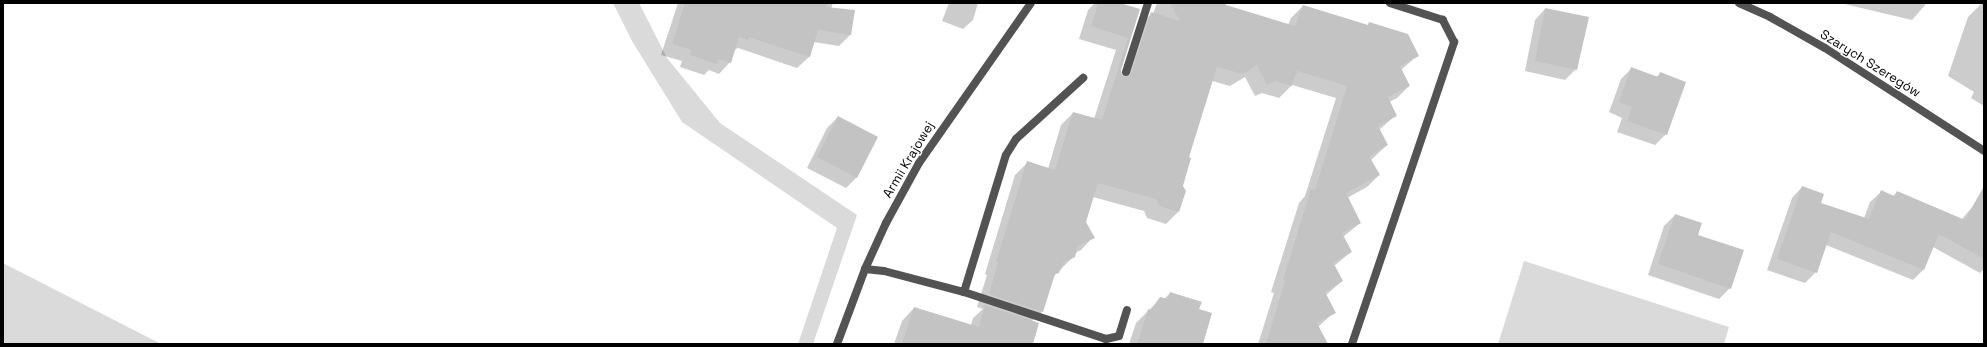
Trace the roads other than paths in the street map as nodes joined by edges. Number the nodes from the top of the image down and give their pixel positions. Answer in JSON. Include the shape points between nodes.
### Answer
{"nodes":[{"id":1,"x":1031,"y":3,"type":"edge"},
{"id":2,"x":1148,"y":3,"type":"edge"},
{"id":3,"x":1390,"y":3,"type":"edge"},
{"id":4,"x":1739,"y":3,"type":"edge"},
{"id":5,"x":1126,"y":72,"type":"dead end"},
{"id":6,"x":1083,"y":78,"type":"dead end"},
{"id":7,"x":1984,"y":151,"type":"edge"},
{"id":8,"x":865,"y":269,"type":"junction"},
{"id":9,"x":964,"y":292,"type":"junction"},
{"id":10,"x":1127,"y":310,"type":"dead end"},
{"id":11,"x":837,"y":344,"type":"edge"},
{"id":12,"x":1352,"y":344,"type":"edge"}],
"edges":[{"from":1,"to":8,"type":"street","name":"Armii Krajowej","via":[[918,163]]},
{"from":2,"to":5,"type":"street"},
{"from":3,"to":12,"type":"street","via":[[1443,20],[1454,42]]},
{"from":4,"to":7,"type":"street","name":"Szarych Szeregów","via":[[1825,48]]},
{"from":6,"to":9,"type":"street","via":[[1016,139],[1006,155]]},
{"from":8,"to":9,"type":"street","via":[[884,271]]},
{"from":8,"to":11,"type":"street","name":"Armii Krajowej"},
{"from":9,"to":10,"type":"street","via":[[1106,339],[1119,336]]}]}
